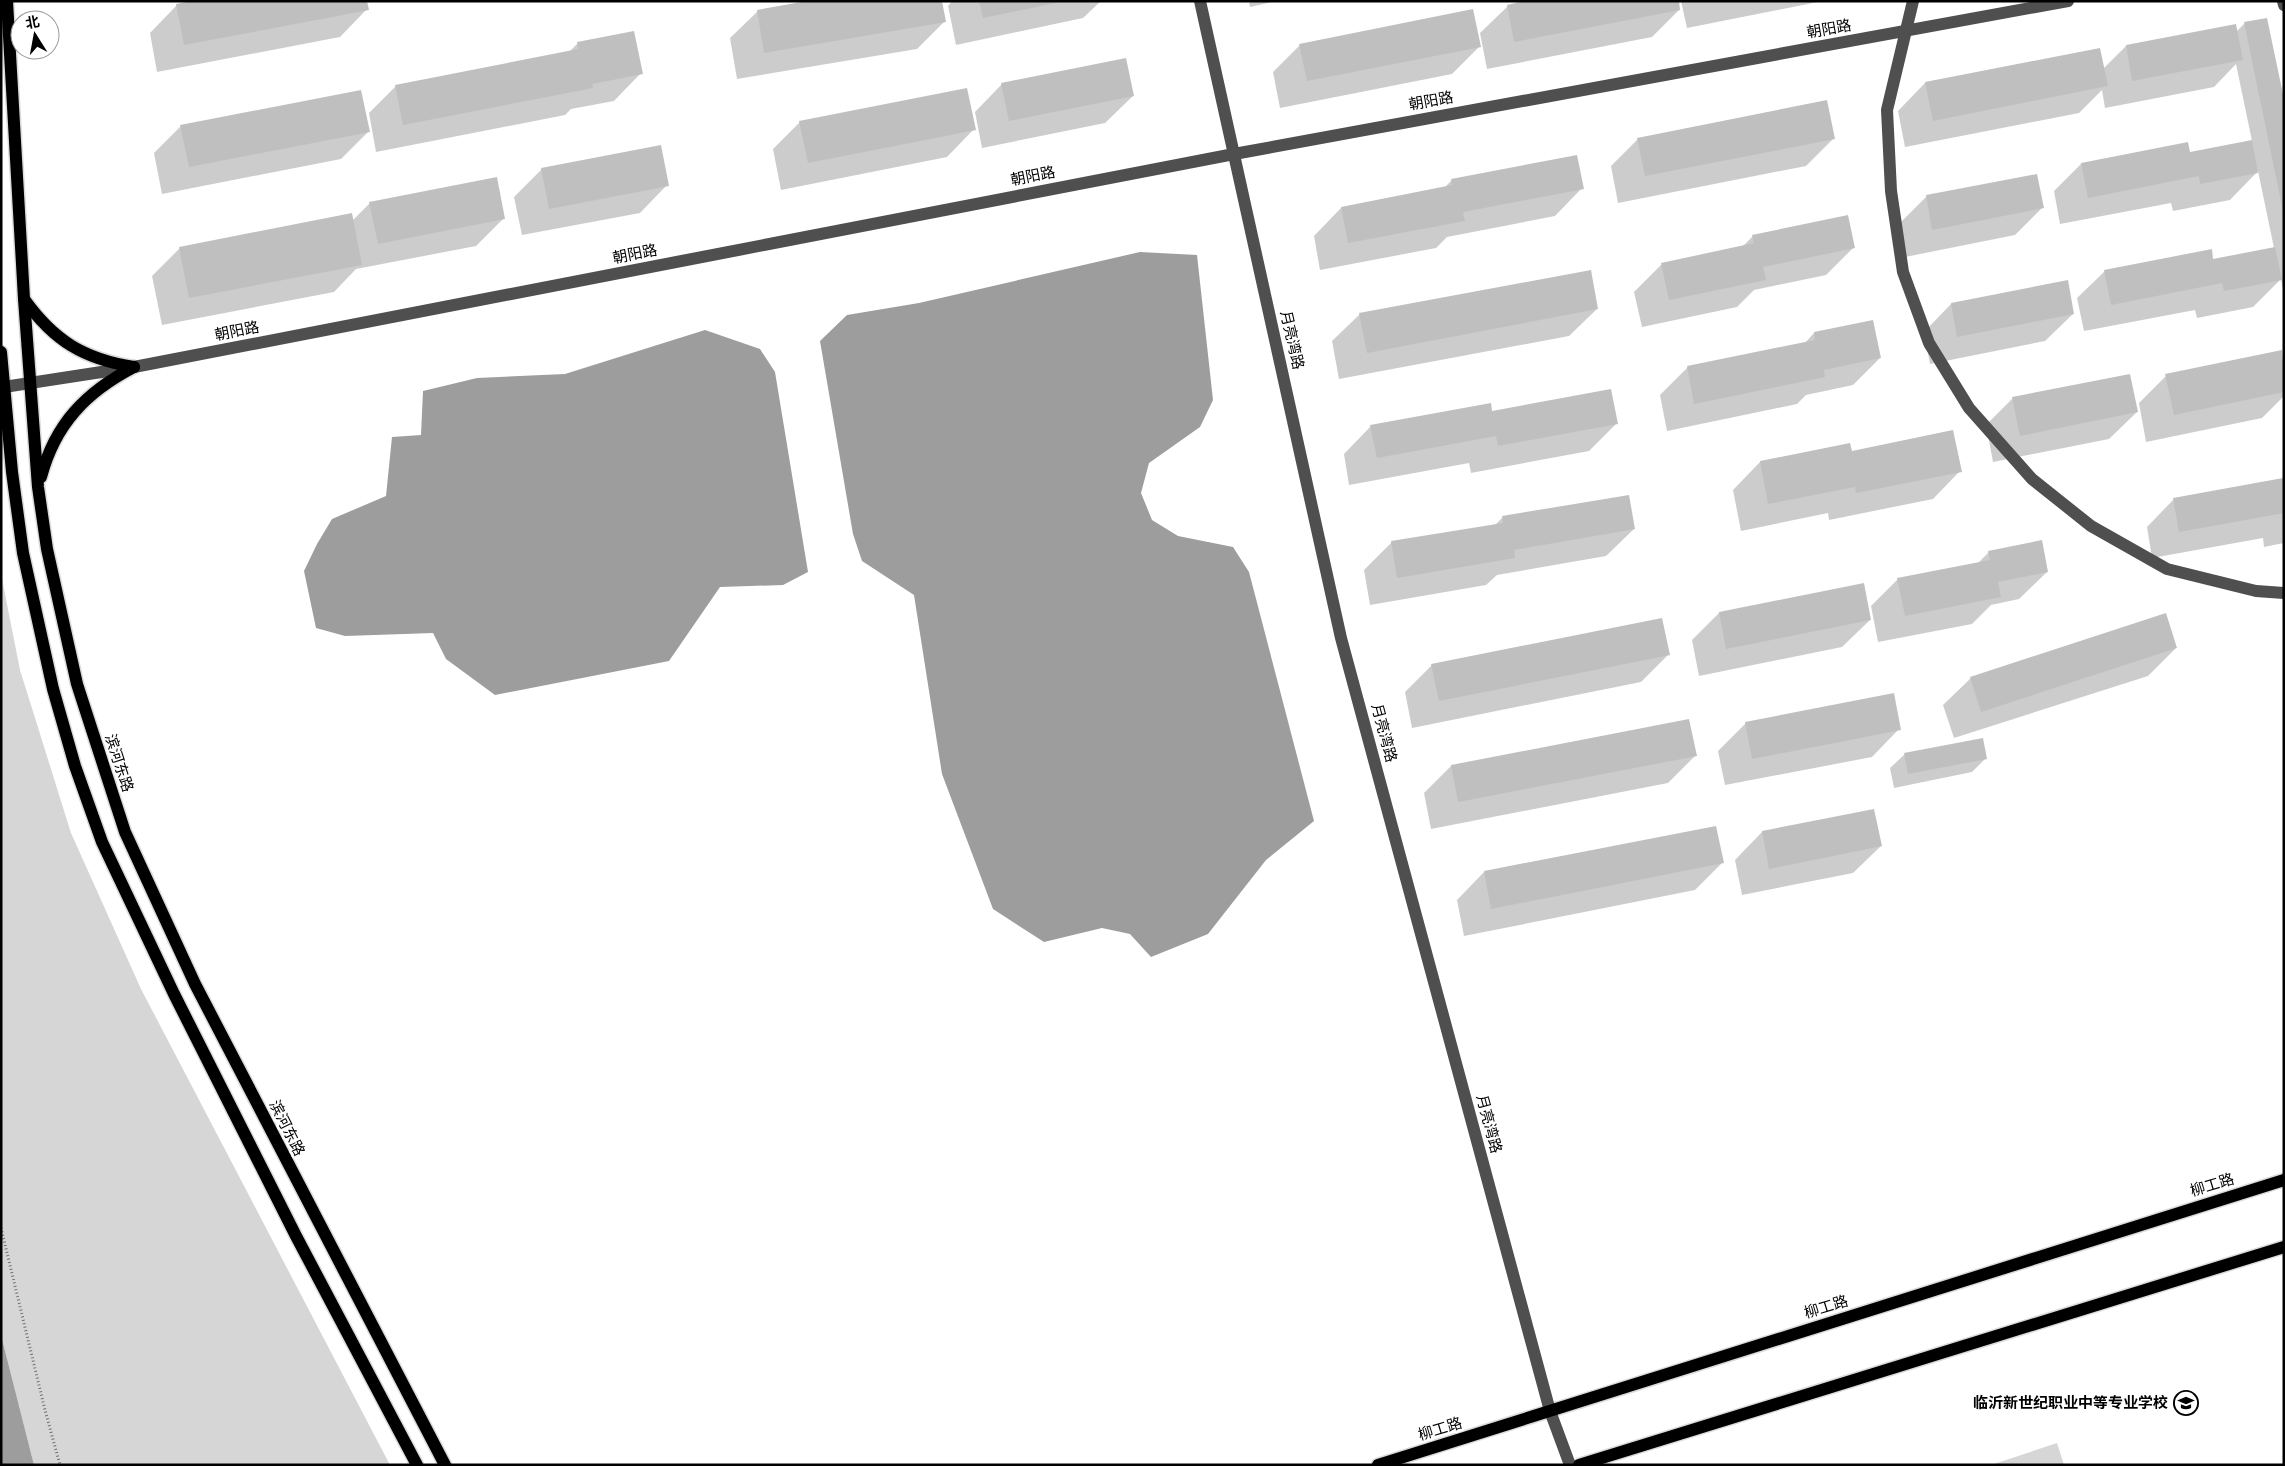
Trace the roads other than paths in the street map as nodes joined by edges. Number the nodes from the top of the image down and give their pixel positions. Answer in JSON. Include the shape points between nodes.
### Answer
{"nodes":[{"id":1,"x":7,"y":1,"type":"edge"},
{"id":2,"x":1200,"y":1,"type":"edge"},
{"id":3,"x":1913,"y":1,"type":"edge"},
{"id":4,"x":2068,"y":1,"type":"edge"},
{"id":5,"x":2283,"y":1,"type":"edge"},
{"id":6,"x":2284,"y":5,"type":"edge"},
{"id":7,"x":1904,"y":31,"type":"junction"},
{"id":8,"x":1234,"y":154,"type":"junction"},
{"id":9,"x":24,"y":299,"type":"junction"},
{"id":10,"x":1,"y":352,"type":"edge"},
{"id":11,"x":134,"y":367,"type":"junction"},
{"id":12,"x":30,"y":383,"type":"junction"},
{"id":13,"x":4,"y":387,"type":"junction"},
{"id":14,"x":38,"y":487,"type":"junction"},
{"id":15,"x":2284,"y":593,"type":"edge"},
{"id":16,"x":2284,"y":1180,"type":"edge"},
{"id":17,"x":2284,"y":1247,"type":"edge"},
{"id":18,"x":1550,"y":1411,"type":"junction"},
{"id":19,"x":417,"y":1465,"type":"edge"},
{"id":20,"x":445,"y":1465,"type":"edge"},
{"id":21,"x":1378,"y":1465,"type":"edge"},
{"id":22,"x":1570,"y":1465,"type":"edge"},
{"id":23,"x":1579,"y":1465,"type":"edge"}],
"edges":[{"from":1,"to":9,"type":"main road","name":"滨河东路"},
{"from":2,"to":8,"type":"street","name":"月亮湾路"},
{"from":3,"to":7,"type":"street"},
{"from":4,"to":7,"type":"street","name":"朝阳路"},
{"from":5,"to":6,"type":"street"},
{"from":7,"to":8,"type":"street","name":"朝阳路"},
{"from":7,"to":15,"type":"street","via":[[1887,110],[1891,191],[1904,272],[1929,343],[1969,408],[2032,479],[2091,526],[2167,569],[2256,591]]},
{"from":8,"to":11,"type":"street","name":"朝阳路"},
{"from":8,"to":18,"type":"street","name":"月亮湾路","via":[[1341,638]]},
{"from":9,"to":11,"type":"main road","via":[[37,318],[71,346],[112,364]]},
{"from":9,"to":12,"type":"main road","name":"滨河东路"},
{"from":10,"to":13,"type":"main road"},
{"from":11,"to":12,"type":"street","name":"朝阳路"},
{"from":11,"to":14,"type":"main road","via":[[89,395],[71,415],[56,437]]},
{"from":12,"to":13,"type":"street","name":"朝阳路"},
{"from":12,"to":14,"type":"main road","name":"滨河东路"},
{"from":13,"to":19,"type":"main road","via":[[23,553],[53,689],[75,766],[102,842],[174,994],[296,1236]]},
{"from":14,"to":20,"type":"main road","name":"滨河东路","via":[[47,549],[77,684],[125,832],[195,984]]},
{"from":16,"to":18,"type":"main road","name":"柳工路"},
{"from":17,"to":23,"type":"main road"},
{"from":18,"to":21,"type":"main road","name":"柳工路"},
{"from":18,"to":22,"type":"street","name":"月亮湾路"}]}
